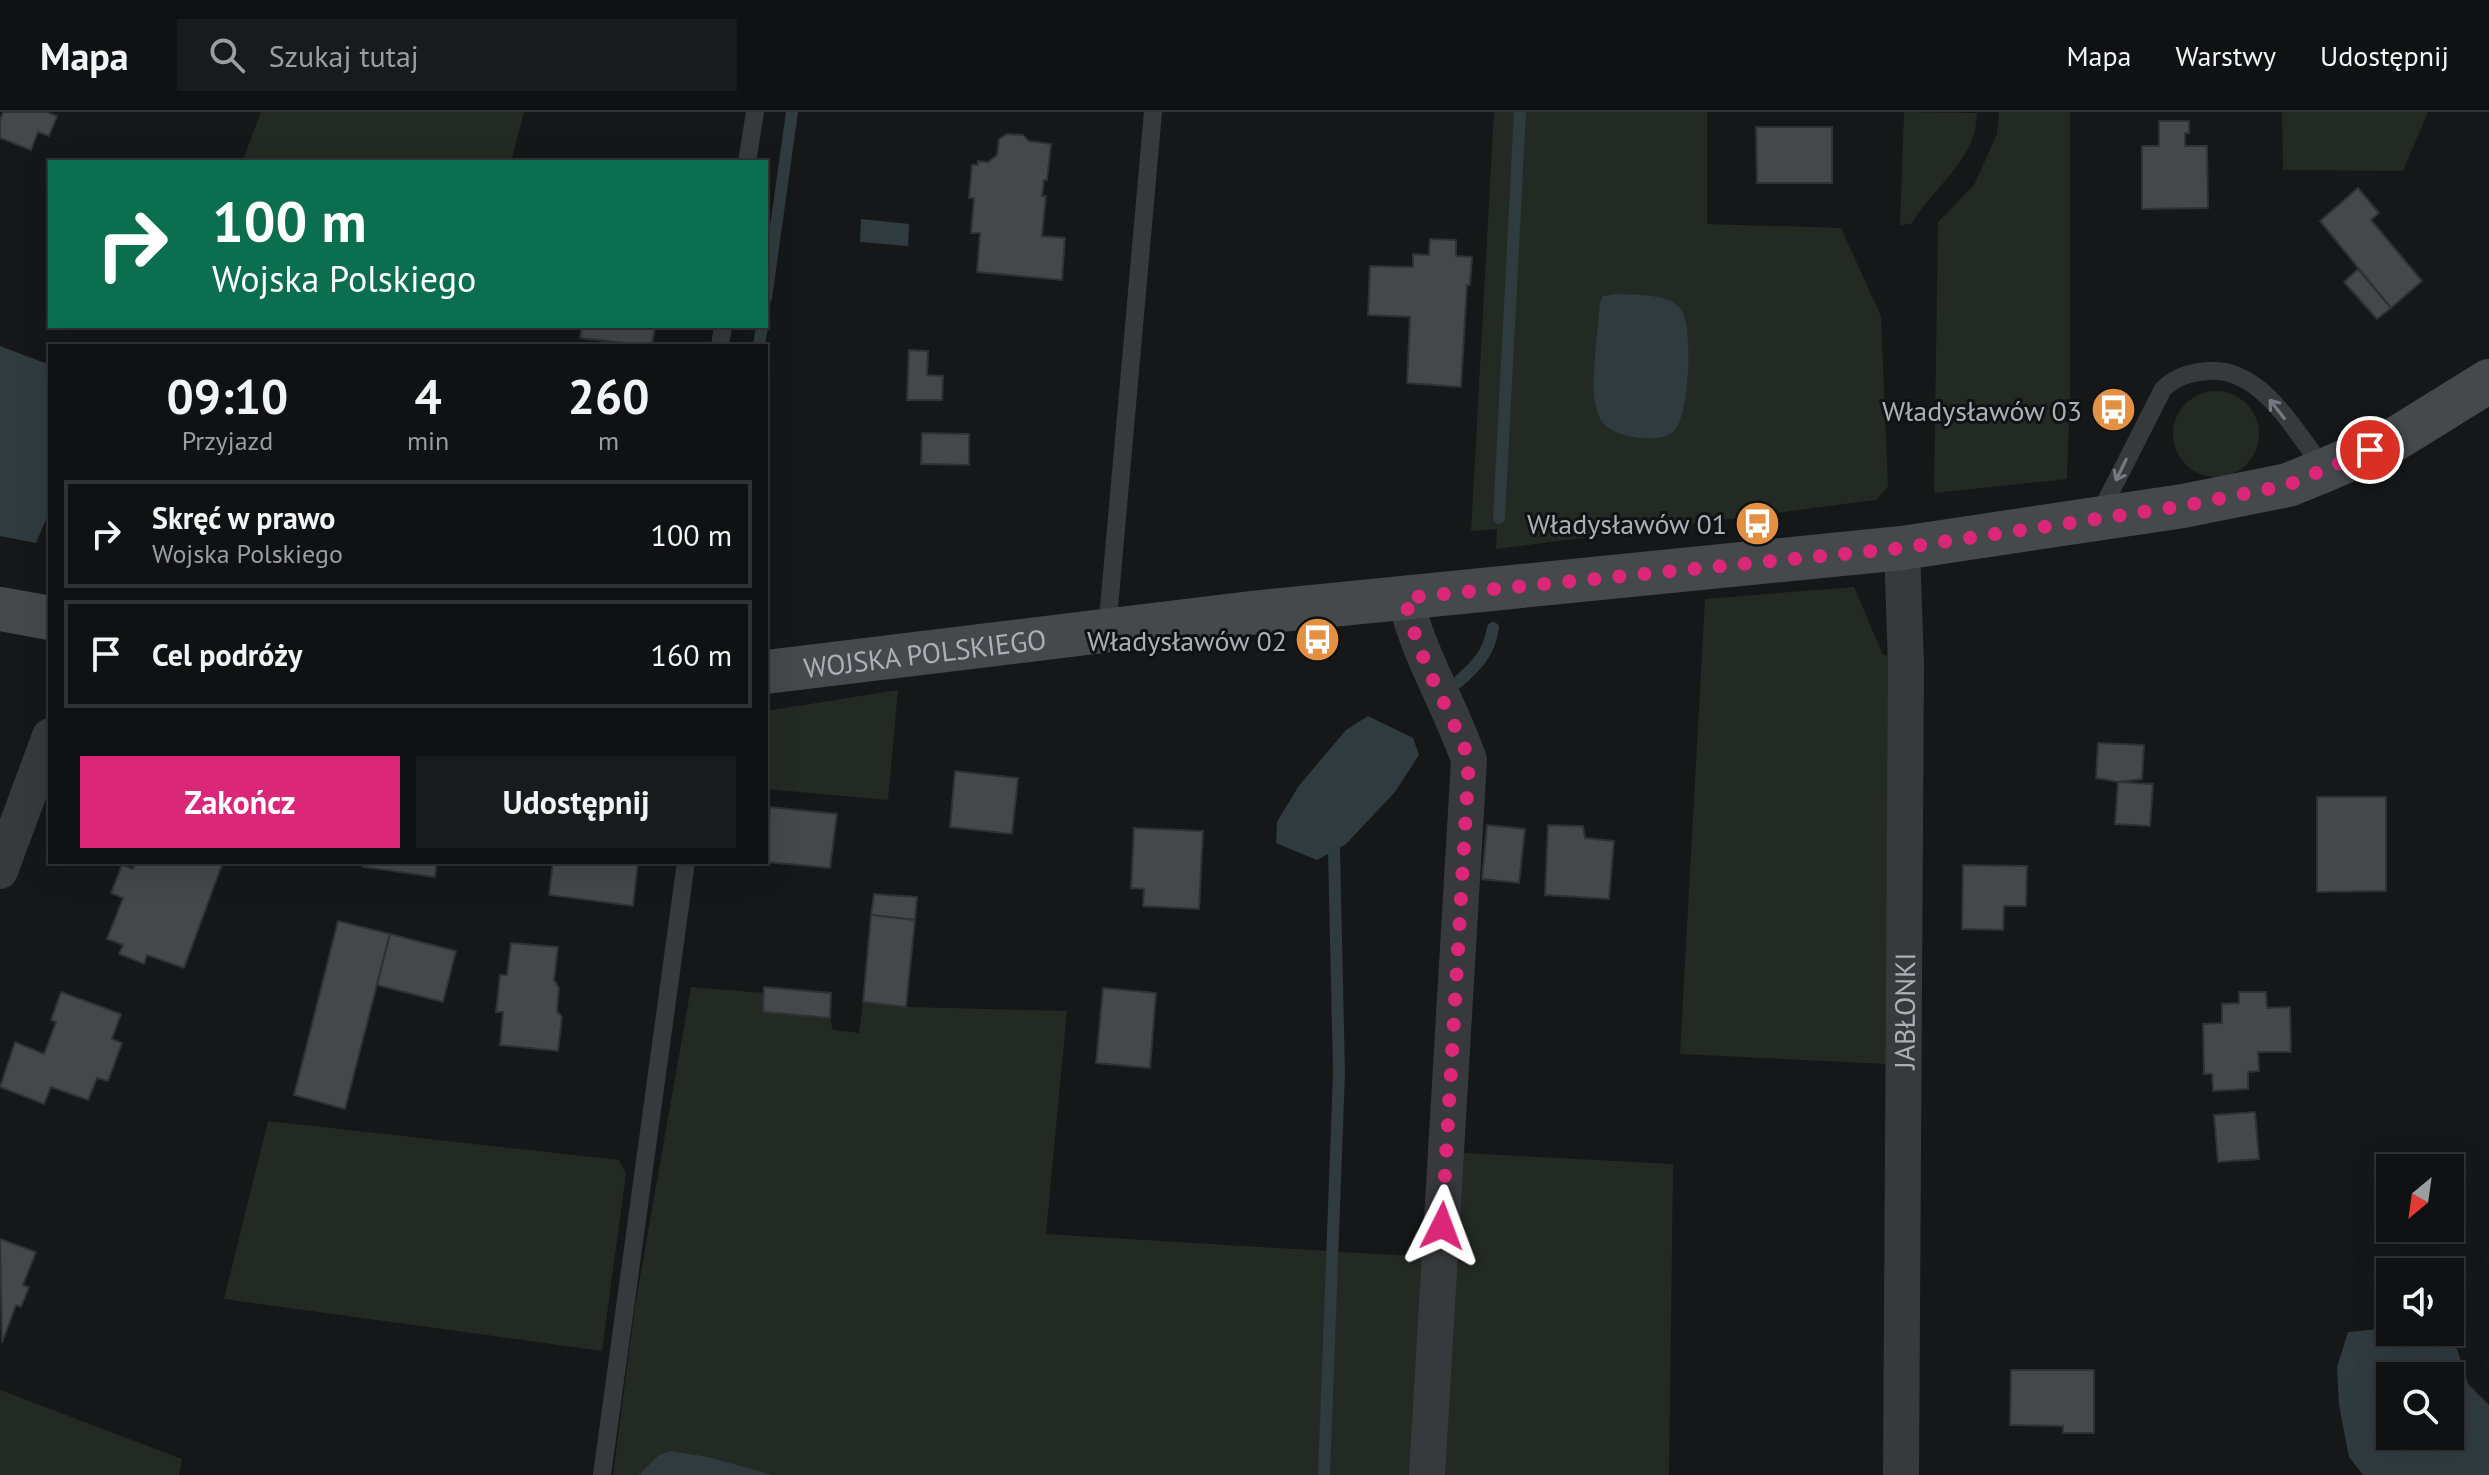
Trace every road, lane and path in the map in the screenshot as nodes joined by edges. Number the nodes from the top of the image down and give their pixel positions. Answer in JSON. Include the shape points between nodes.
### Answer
{"nodes":[{"id":1,"x":755,"y":112,"type":"edge"},
{"id":2,"x":1153,"y":112,"type":"edge"},
{"id":3,"x":747,"y":160,"type":"edge"},
{"id":4,"x":2486,"y":386,"type":"edge"},
{"id":5,"x":2325,"y":470,"type":"junction"},
{"id":6,"x":2097,"y":519,"type":"junction"},
{"id":7,"x":1902,"y":548,"type":"junction"},
{"id":8,"x":1405,"y":598,"type":"junction"},
{"id":9,"x":0,"y":609,"type":"edge"},
{"id":10,"x":48,"y":618,"type":"edge"},
{"id":11,"x":1107,"y":630,"type":"junction"},
{"id":12,"x":768,"y":672,"type":"edge"},
{"id":13,"x":48,"y":741,"type":"edge"},
{"id":14,"x":686,"y":864,"type":"edge"},
{"id":15,"x":0,"y":871,"type":"edge"},
{"id":16,"x":602,"y":1475,"type":"edge"},
{"id":17,"x":1427,"y":1475,"type":"edge"},
{"id":18,"x":1901,"y":1475,"type":"edge"}],
"edges":[{"from":1,"to":3,"type":"lane"},
{"from":2,"to":11,"type":"lane"},
{"from":4,"to":5,"type":"street","name":"WOJSKA POLSKIEGO","via":[[2392,441]]},
{"from":5,"to":6,"type":"street","name":"WOJSKA POLSKIEGO","via":[[2288,485]]},
{"from":5,"to":6,"type":"lane","one_way":true,"via":[[2251,381],[2218,370],[2194,372],[2163,389]]},
{"from":6,"to":7,"type":"street","name":"WOJSKA POLSKIEGO"},
{"from":7,"to":8,"type":"street","name":"WOJSKA POLSKIEGO"},
{"from":7,"to":18,"type":"street","name":"JABŁONKI","via":[[1906,680]]},
{"from":8,"to":11,"type":"street","name":"WOJSKA POLSKIEGO"},
{"from":8,"to":17,"type":"street","via":[[1412,630],[1469,760]]},
{"from":9,"to":10,"type":"street"},
{"from":11,"to":12,"type":"street","name":"WOJSKA POLSKIEGO"},
{"from":13,"to":15,"type":"street"},
{"from":14,"to":16,"type":"lane"}]}
